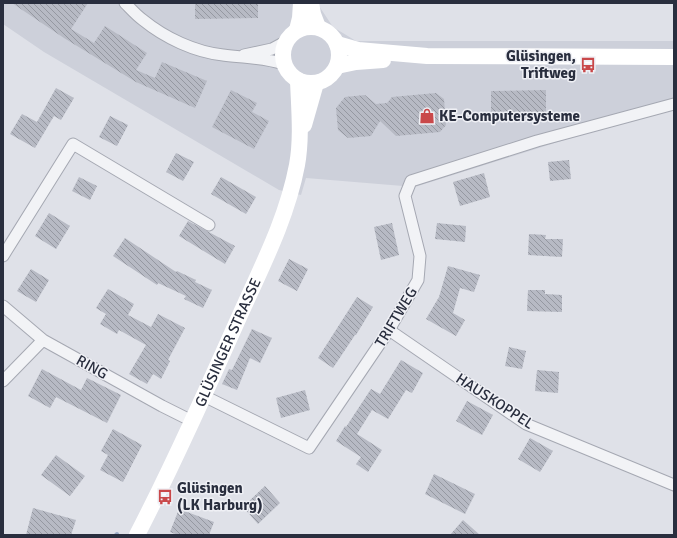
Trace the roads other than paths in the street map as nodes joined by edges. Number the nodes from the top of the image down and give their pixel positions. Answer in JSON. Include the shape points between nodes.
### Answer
{"nodes":[{"id":1,"x":126,"y":3,"type":"edge"},
{"id":2,"x":301,"y":3,"type":"edge"},
{"id":3,"x":311,"y":3,"type":"edge"},
{"id":4,"x":318,"y":27,"type":"junction"},
{"id":5,"x":296,"y":30,"type":"junction"},
{"id":6,"x":285,"y":42,"type":"junction"},
{"id":7,"x":337,"y":44,"type":"junction"},
{"id":8,"x":427,"y":56,"type":"junction"},
{"id":9,"x":236,"y":57,"type":"junction"},
{"id":10,"x":674,"y":57,"type":"edge"},
{"id":11,"x":283,"y":64,"type":"junction"},
{"id":12,"x":337,"y":66,"type":"junction"},
{"id":13,"x":298,"y":80,"type":"junction"},
{"id":14,"x":316,"y":83,"type":"junction"},
{"id":15,"x":674,"y":104,"type":"edge"},
{"id":16,"x":300,"y":142,"type":"junction"},
{"id":17,"x":209,"y":225,"type":"dead end"},
{"id":18,"x":3,"y":256,"type":"edge"},
{"id":19,"x":3,"y":306,"type":"edge"},
{"id":20,"x":389,"y":330,"type":"junction"},
{"id":21,"x":43,"y":340,"type":"junction"},
{"id":22,"x":3,"y":381,"type":"edge"},
{"id":23,"x":204,"y":396,"type":"junction"},
{"id":24,"x":192,"y":421,"type":"junction"},
{"id":25,"x":674,"y":485,"type":"edge"},
{"id":26,"x":137,"y":535,"type":"edge"}],
"edges":[{"from":1,"to":9,"type":"street","via":[[158,32],[206,52]]},
{"from":2,"to":5,"type":"main road"},
{"from":3,"to":4,"type":"main road"},
{"from":4,"to":5,"type":"main road","via":[[303,27]]},
{"from":4,"to":7,"type":"main road","via":[[333,36]]},
{"from":5,"to":6,"type":"main road"},
{"from":6,"to":9,"type":"street","via":[[272,49]]},
{"from":6,"to":11,"type":"main road","via":[[282,49]]},
{"from":7,"to":8,"type":"main road","via":[[358,50]]},
{"from":7,"to":12,"type":"main road"},
{"from":8,"to":10,"type":"main road"},
{"from":8,"to":12,"type":"main road"},
{"from":9,"to":11,"type":"street"},
{"from":11,"to":13,"type":"main road"},
{"from":12,"to":14,"type":"main road","via":[[325,80]]},
{"from":13,"to":14,"type":"main road"},
{"from":13,"to":16,"type":"main road","name":"GLÜSINGER STRASSE"},
{"from":14,"to":16,"type":"main road","name":"GLÜSINGER STRASSE"},
{"from":15,"to":20,"type":"street","name":"TRIFTWEG","via":[[537,141],[411,181],[405,196],[420,256],[418,280]]},
{"from":16,"to":23,"type":"main road","name":"GLÜSINGER STRASSE","via":[[291,192],[281,224]]},
{"from":17,"to":18,"type":"street","via":[[72,144]]},
{"from":19,"to":21,"type":"street","name":"RING"},
{"from":20,"to":23,"type":"street","name":"TRIFTWEG","via":[[309,448]]},
{"from":20,"to":25,"type":"street","name":"HAUSKOPPEL","via":[[526,424]]},
{"from":21,"to":22,"type":"street"},
{"from":21,"to":24,"type":"street","name":"RING"},
{"from":23,"to":24,"type":"main road","name":"GLÜSINGER STRASSE"},
{"from":24,"to":26,"type":"main road","name":"GLÜSINGER STRASSE"}]}
